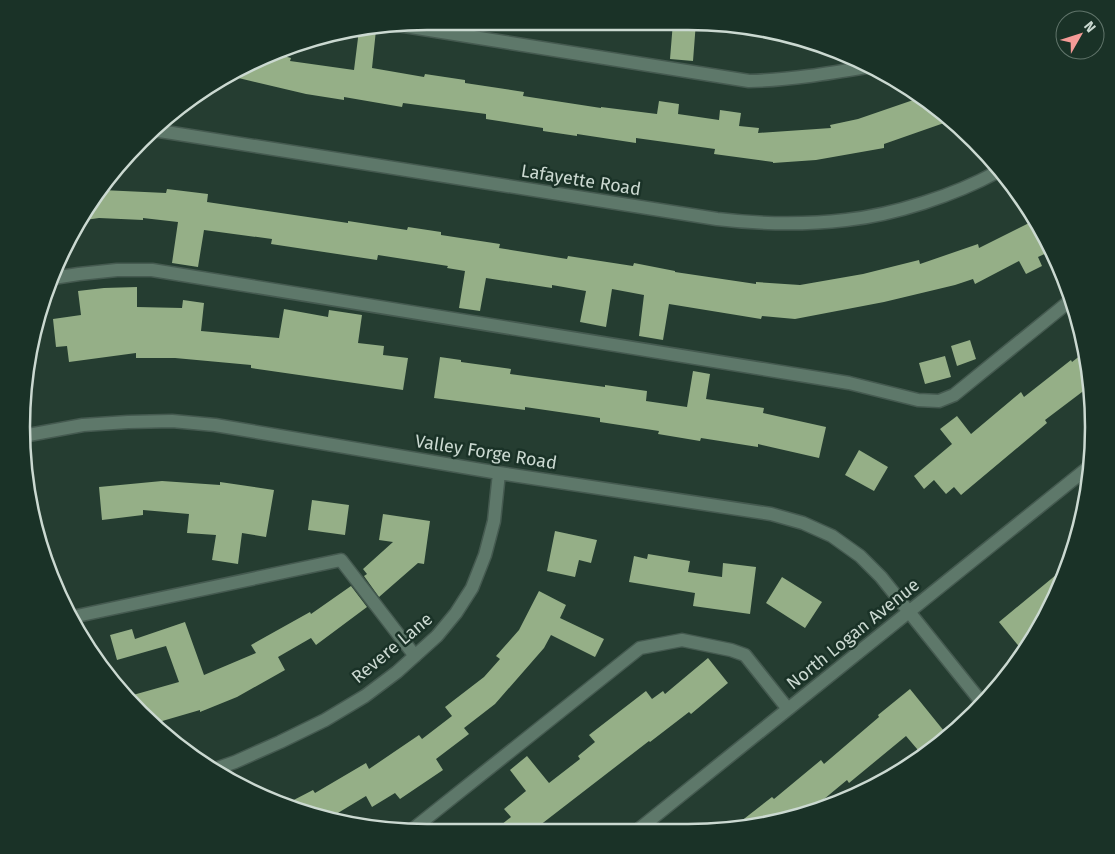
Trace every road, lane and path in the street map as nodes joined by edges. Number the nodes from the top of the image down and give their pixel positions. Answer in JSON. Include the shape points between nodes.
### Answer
{"nodes":[{"id":1,"x":429,"y":30,"type":"edge"},
{"id":2,"x":858,"y":68,"type":"edge"},
{"id":3,"x":162,"y":131,"type":"edge"},
{"id":4,"x":993,"y":174,"type":"edge"},
{"id":5,"x":59,"y":277,"type":"edge"},
{"id":6,"x":1066,"y":304,"type":"edge"},
{"id":7,"x":30,"y":435,"type":"edge"},
{"id":8,"x":499,"y":472,"type":"junction"},
{"id":9,"x":1083,"y":472,"type":"edge"},
{"id":10,"x":909,"y":611,"type":"junction"},
{"id":11,"x":78,"y":616,"type":"edge"},
{"id":12,"x":415,"y":656,"type":"junction"},
{"id":13,"x":978,"y":698,"type":"edge"},
{"id":14,"x":788,"y":709,"type":"junction"},
{"id":15,"x":221,"y":767,"type":"edge"},
{"id":16,"x":420,"y":824,"type":"edge"},
{"id":17,"x":646,"y":824,"type":"edge"}],
"edges":[{"from":1,"to":2,"type":"street","via":[[749,81]]},
{"from":3,"to":4,"type":"street","name":"Lafayette Road","via":[[743,222],[822,222],[879,214],[959,190]]},
{"from":5,"to":6,"type":"street","via":[[117,270],[152,270],[800,374],[918,400],[939,401],[954,394]]},
{"from":7,"to":8,"type":"street","name":"Valley Forge Road","via":[[83,425],[172,421],[215,425]]},
{"from":8,"to":10,"type":"street","name":"Valley Forge Road","via":[[771,514],[803,522],[832,536],[860,556]]},
{"from":8,"to":12,"type":"street","name":"Revere Lane","via":[[494,521],[472,588],[437,636]]},
{"from":9,"to":10,"type":"street","name":"North Logan Avenue"},
{"from":10,"to":13,"type":"street","name":"Valley Forge Road"},
{"from":10,"to":14,"type":"street","name":"North Logan Avenue"},
{"from":11,"to":12,"type":"street","via":[[341,560]]},
{"from":12,"to":15,"type":"street","name":"Revere Lane","via":[[365,696],[324,720]]},
{"from":14,"to":16,"type":"street","via":[[745,655],[682,640],[640,648]]},
{"from":14,"to":17,"type":"street","name":"North Logan Avenue"}]}
